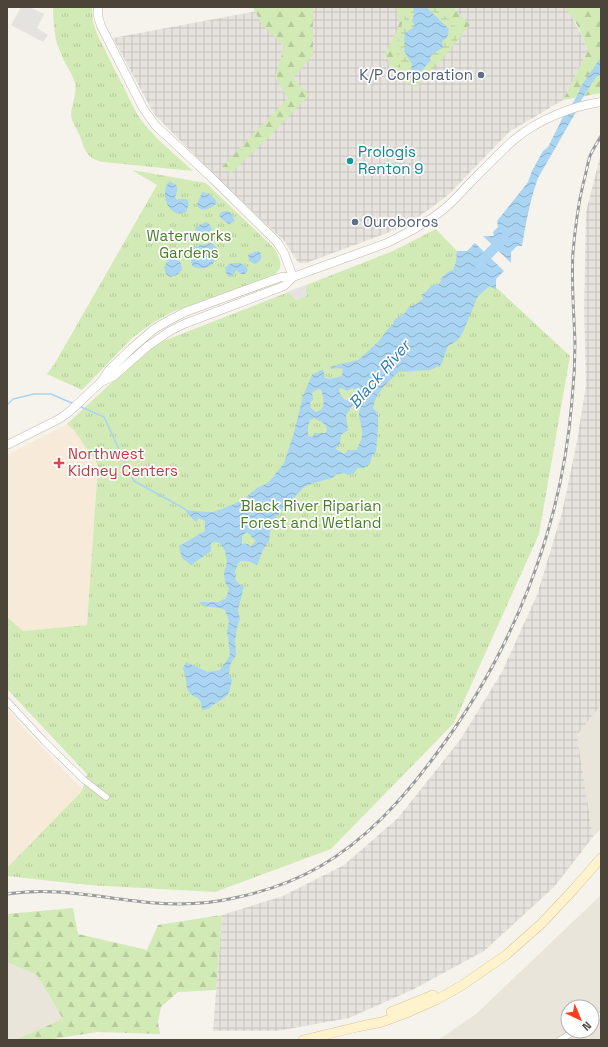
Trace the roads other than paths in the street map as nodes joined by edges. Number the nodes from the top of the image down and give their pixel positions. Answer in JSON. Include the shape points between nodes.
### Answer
{"nodes":[{"id":1,"x":98,"y":7,"type":"edge"},
{"id":2,"x":600,"y":102,"type":"edge"},
{"id":3,"x":293,"y":277,"type":"junction"},
{"id":4,"x":101,"y":382,"type":"junction"},
{"id":5,"x":7,"y":445,"type":"edge"},
{"id":6,"x":7,"y":701,"type":"edge"},
{"id":7,"x":106,"y":797,"type":"dead end"},
{"id":8,"x":601,"y":850,"type":"edge"},
{"id":9,"x":601,"y":858,"type":"edge"},
{"id":10,"x":357,"y":1027,"type":"junction"},
{"id":11,"x":304,"y":1040,"type":"edge"}],
"edges":[{"from":1,"to":3,"type":"street","via":[[101,26],[149,118],[277,242],[284,252]]},
{"from":2,"to":3,"type":"street","via":[[556,115],[517,137],[432,219],[387,243]]},
{"from":3,"to":4,"type":"street","via":[[284,286],[170,331],[148,346],[114,376]]},
{"from":3,"to":4,"type":"street","via":[[281,277],[185,312],[143,338],[109,370]]},
{"from":4,"to":5,"type":"street","via":[[59,420]]},
{"from":6,"to":7,"type":"street","via":[[84,780]]},
{"from":8,"to":10,"type":"main road","via":[[570,887],[502,951],[436,993]]},
{"from":9,"to":10,"type":"main road","via":[[541,924],[506,956],[436,1000],[382,1022]]},
{"from":10,"to":11,"type":"main road"}]}
